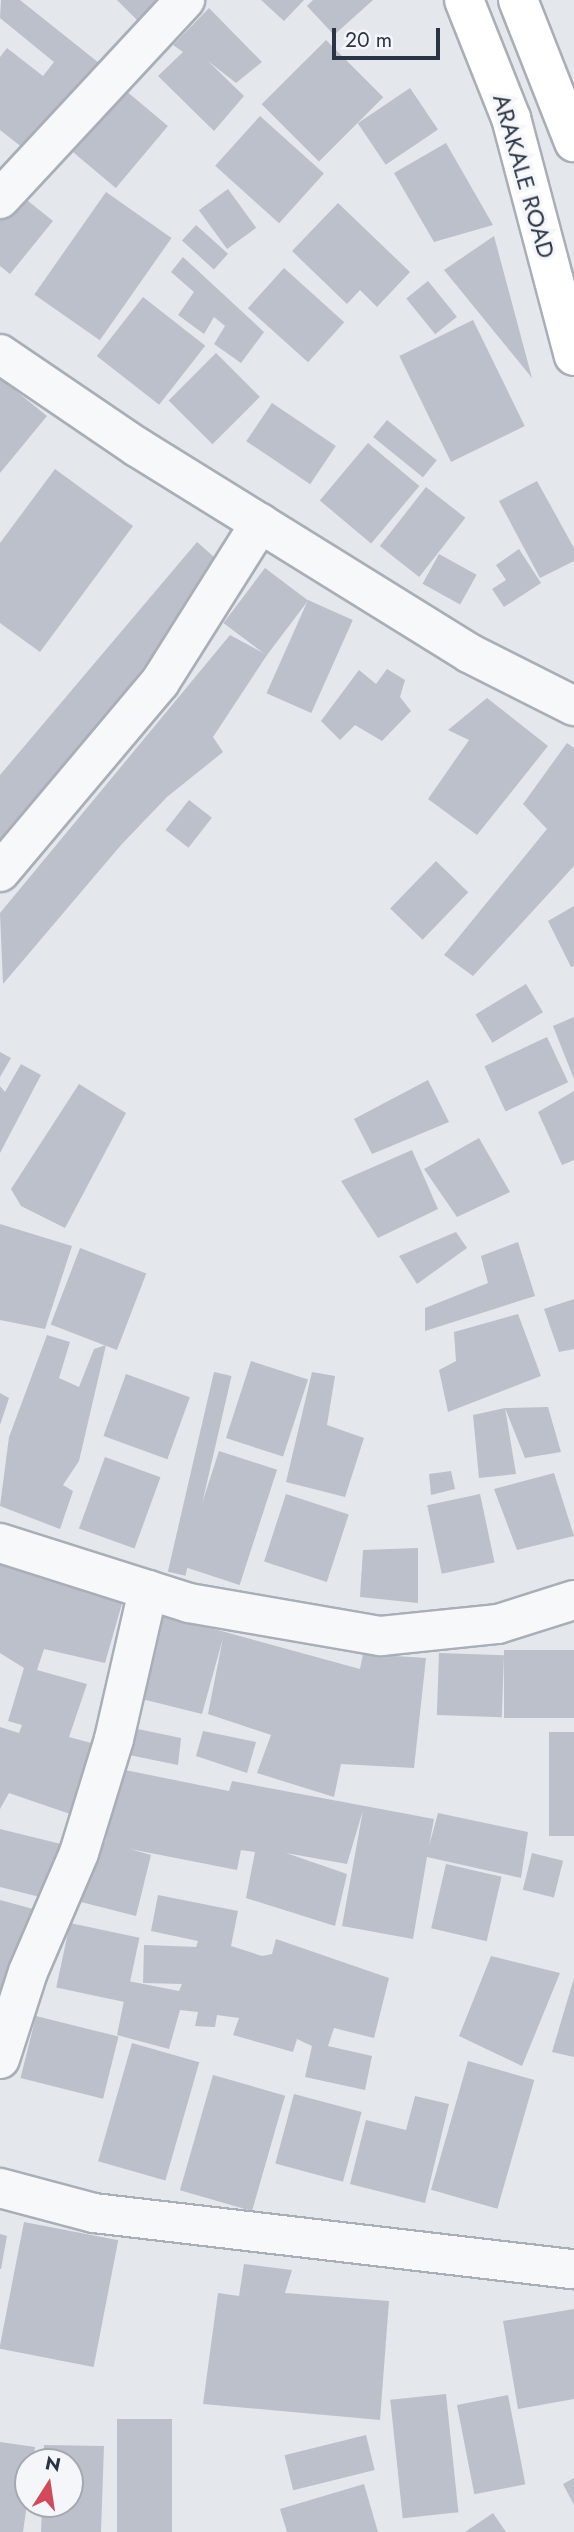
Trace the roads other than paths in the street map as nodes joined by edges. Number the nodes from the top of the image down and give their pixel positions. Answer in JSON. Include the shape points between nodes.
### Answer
{"nodes":[{"id":1,"x":186,"y":0,"type":"edge"},
{"id":2,"x":464,"y":0,"type":"edge"},
{"id":3,"x":518,"y":0,"type":"edge"},
{"id":4,"x":574,"y":142,"type":"edge"},
{"id":5,"x":0,"y":199,"type":"edge"},
{"id":6,"x":0,"y":354,"type":"edge"},
{"id":7,"x":574,"y":356,"type":"edge"},
{"id":8,"x":260,"y":523,"type":"junction"},
{"id":9,"x":574,"y":706,"type":"edge"},
{"id":10,"x":0,"y":872,"type":"edge"},
{"id":11,"x":0,"y":1543,"type":"edge"},
{"id":12,"x":148,"y":1590,"type":"junction"},
{"id":13,"x":574,"y":1601,"type":"edge"},
{"id":14,"x":0,"y":2059,"type":"edge"},
{"id":15,"x":0,"y":2188,"type":"edge"},
{"id":16,"x":574,"y":2269,"type":"edge"}],
"edges":[{"from":1,"to":5,"type":"street"},
{"from":2,"to":7,"type":"main road","name":"ARAKALE ROAD","via":[[511,118]]},
{"from":3,"to":4,"type":"main road"},
{"from":6,"to":8,"type":"street"},
{"from":8,"to":9,"type":"street","via":[[470,653]]},
{"from":8,"to":10,"type":"street","via":[[160,682]]},
{"from":11,"to":12,"type":"street"},
{"from":12,"to":13,"type":"street","via":[[268,1620],[381,1636],[498,1624]]},
{"from":12,"to":14,"type":"street","via":[[114,1739],[83,1841],[28,1972]]},
{"from":15,"to":16,"type":"street","via":[[94,2213]]}]}
